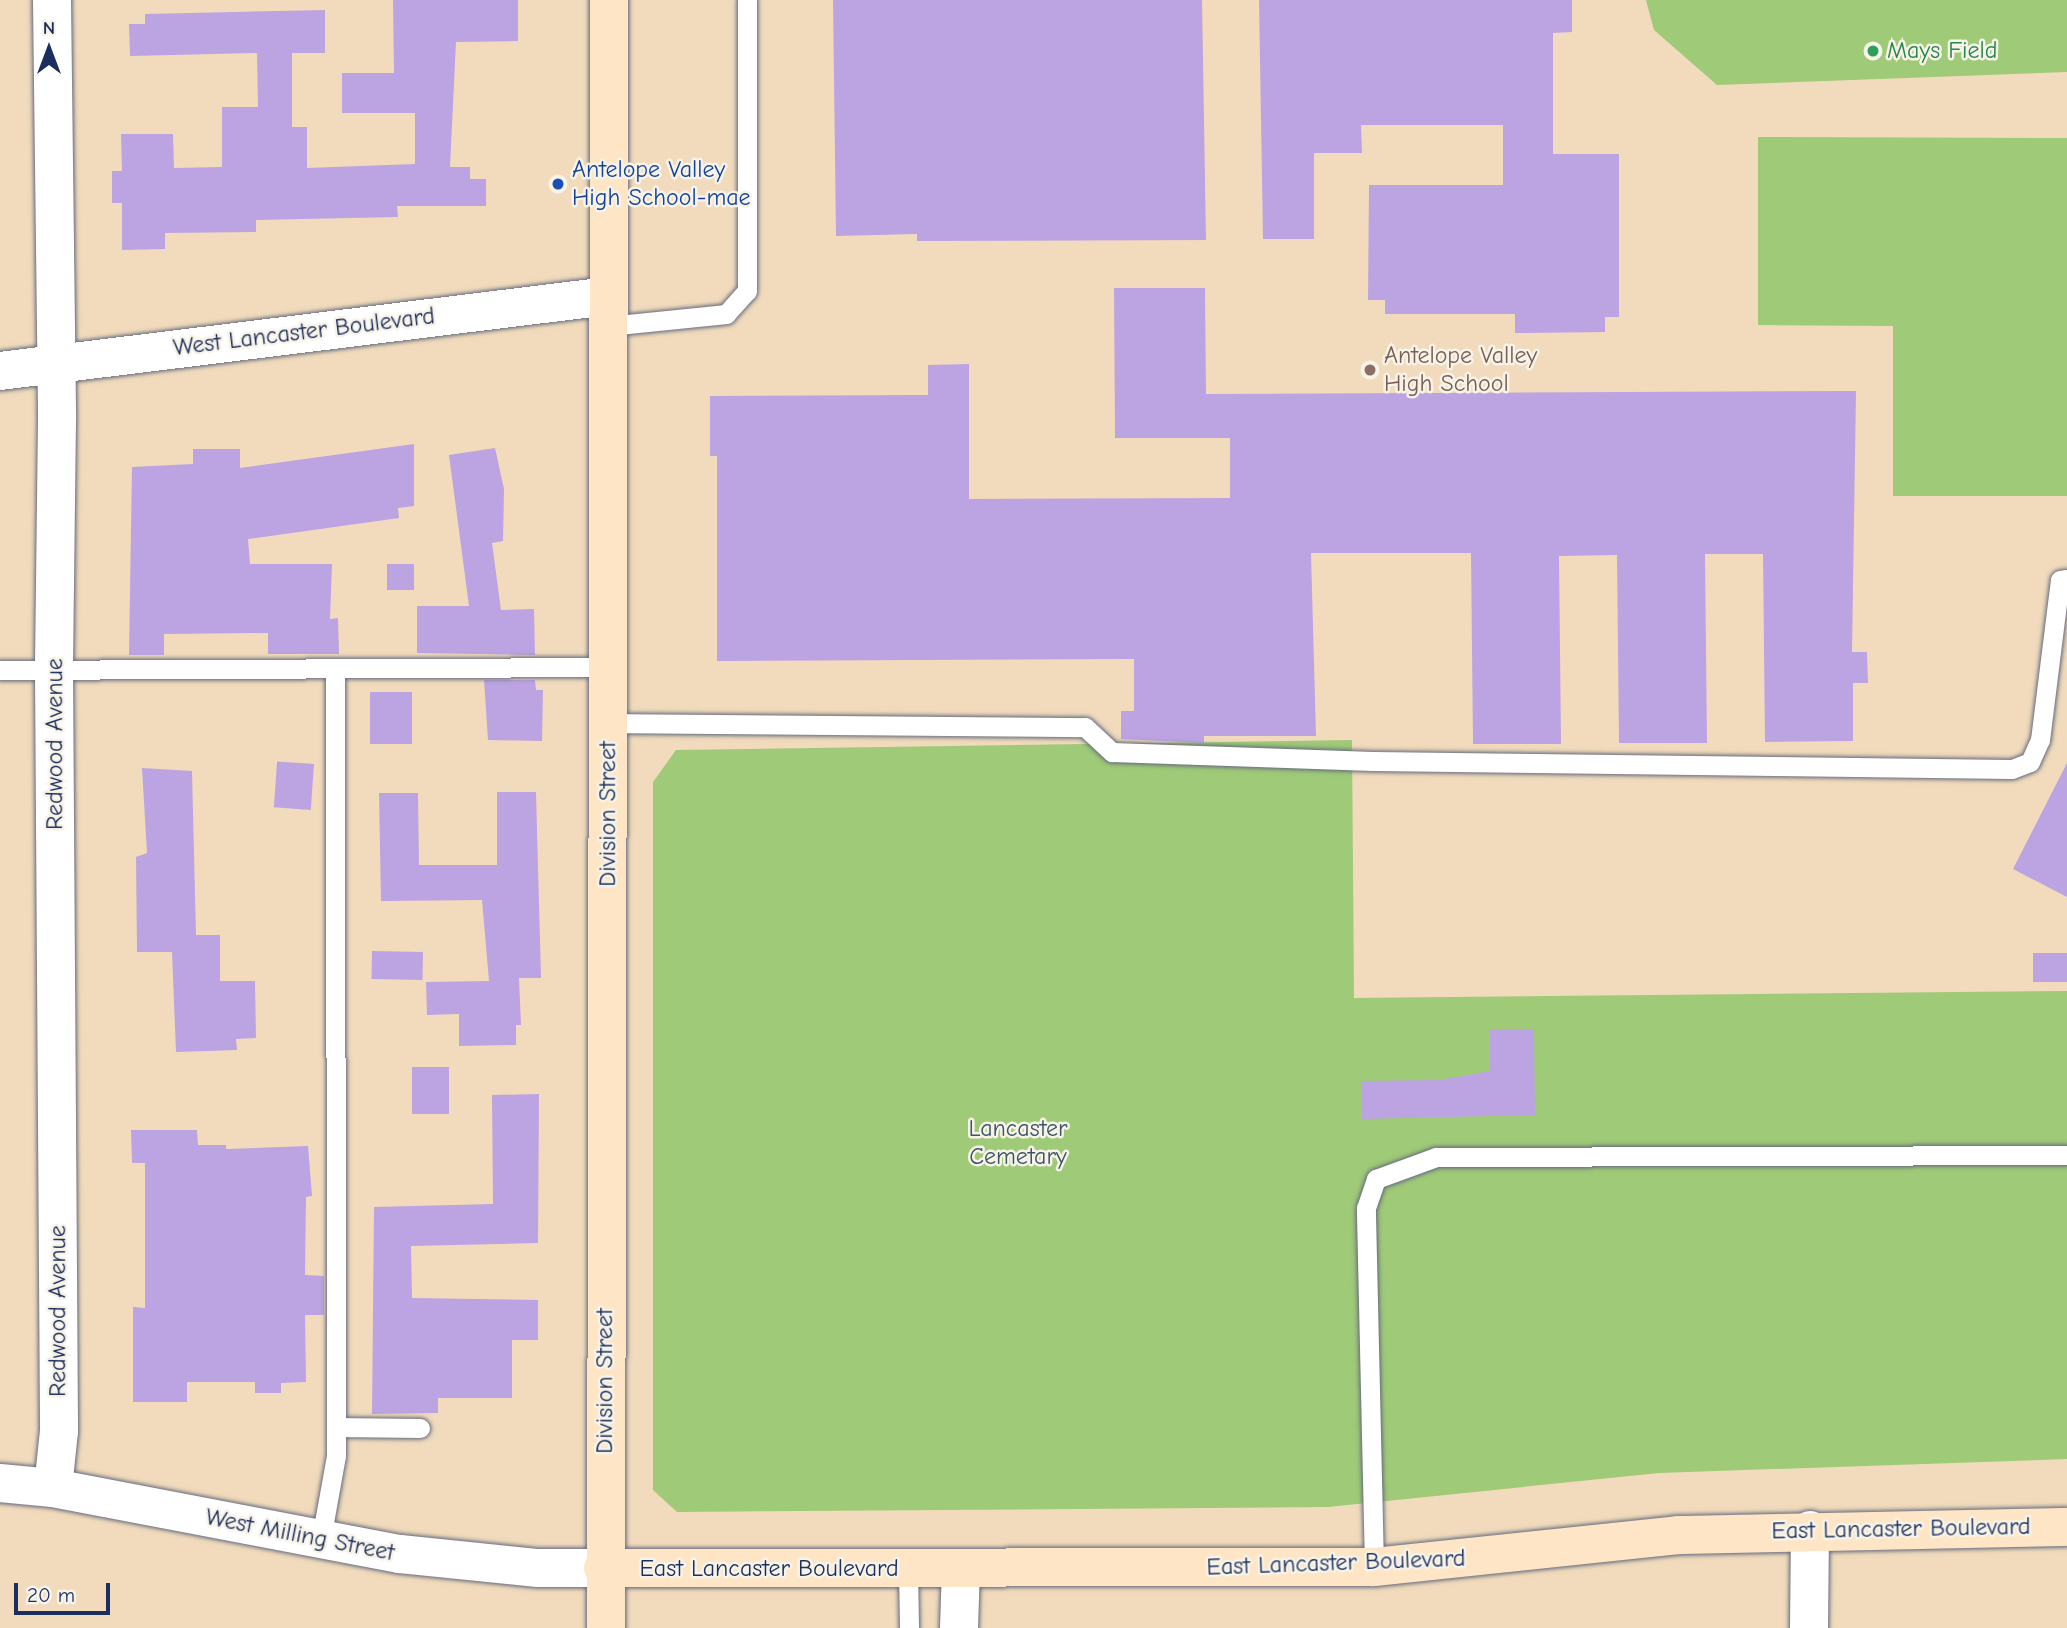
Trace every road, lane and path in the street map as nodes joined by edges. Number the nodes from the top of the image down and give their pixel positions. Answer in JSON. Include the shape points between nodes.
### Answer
{"nodes":[{"id":1,"x":52,"y":0,"type":"edge"},
{"id":2,"x":609,"y":0,"type":"edge"},
{"id":3,"x":747,"y":0,"type":"edge"},
{"id":4,"x":608,"y":311,"type":"junction"},
{"id":5,"x":56,"y":363,"type":"junction"},
{"id":6,"x":0,"y":371,"type":"edge"},
{"id":7,"x":2067,"y":579,"type":"edge"},
{"id":8,"x":608,"y":667,"type":"junction"},
{"id":9,"x":335,"y":668,"type":"junction"},
{"id":10,"x":0,"y":670,"type":"edge"},
{"id":11,"x":54,"y":670,"type":"junction"},
{"id":12,"x":609,"y":723,"type":"junction"},
{"id":13,"x":2067,"y":1155,"type":"edge"},
{"id":14,"x":336,"y":1427,"type":"junction"},
{"id":15,"x":420,"y":1428,"type":"dead end"},
{"id":16,"x":0,"y":1483,"type":"edge"},
{"id":17,"x":53,"y":1488,"type":"junction"},
{"id":18,"x":2067,"y":1527,"type":"edge"},
{"id":19,"x":1810,"y":1530,"type":"junction"},
{"id":20,"x":321,"y":1539,"type":"junction"},
{"id":21,"x":1374,"y":1567,"type":"junction"},
{"id":22,"x":603,"y":1568,"type":"junction"},
{"id":23,"x":961,"y":1568,"type":"junction"},
{"id":24,"x":908,"y":1569,"type":"junction"},
{"id":25,"x":606,"y":1628,"type":"edge"},
{"id":26,"x":909,"y":1628,"type":"edge"},
{"id":27,"x":959,"y":1628,"type":"edge"},
{"id":28,"x":1809,"y":1628,"type":"edge"}],
"edges":[{"from":1,"to":5,"type":"street","name":"Redwood Avenue"},
{"from":2,"to":4,"type":"main road","name":"Division Street"},
{"from":3,"to":4,"type":"lane","via":[[747,291],[726,314]]},
{"from":4,"to":5,"type":"street","name":"West Lancaster Boulevard"},
{"from":4,"to":8,"type":"main road","name":"Division Street"},
{"from":5,"to":6,"type":"street","name":"West Lancaster Boulevard"},
{"from":5,"to":11,"type":"street","name":"Redwood Avenue"},
{"from":7,"to":12,"type":"lane","via":[[2060,580],[2040,740],[2030,762],[2012,769],[1373,761],[1112,752],[1085,727]]},
{"from":8,"to":9,"type":"lane"},
{"from":8,"to":12,"type":"main road","name":"Division Street"},
{"from":9,"to":11,"type":"lane"},
{"from":9,"to":14,"type":"lane"},
{"from":10,"to":11,"type":"lane"},
{"from":11,"to":17,"type":"street","name":"Redwood Avenue","via":[[59,1431]]},
{"from":12,"to":22,"type":"main road","name":"Division Street"},
{"from":13,"to":21,"type":"lane","via":[[1436,1157],[1376,1179],[1366,1208]]},
{"from":14,"to":15,"type":"lane"},
{"from":14,"to":20,"type":"lane","via":[[336,1457]]},
{"from":16,"to":17,"type":"street","name":"West Milling Street"},
{"from":17,"to":20,"type":"street","name":"West Milling Street"},
{"from":18,"to":19,"type":"main road","name":"East Lancaster Boulevard"},
{"from":19,"to":21,"type":"main road","name":"East Lancaster Boulevard","via":[[1678,1535]]},
{"from":19,"to":28,"type":"street"},
{"from":20,"to":22,"type":"street","name":"West Milling Street","via":[[400,1554],[515,1566]]},
{"from":21,"to":23,"type":"main road","name":"East Lancaster Boulevard"},
{"from":22,"to":24,"type":"main road","name":"East Lancaster Boulevard"},
{"from":22,"to":25,"type":"main road","name":"Division Street"},
{"from":23,"to":24,"type":"main road","name":"East Lancaster Boulevard"},
{"from":23,"to":27,"type":"street"},
{"from":24,"to":26,"type":"lane"}]}
